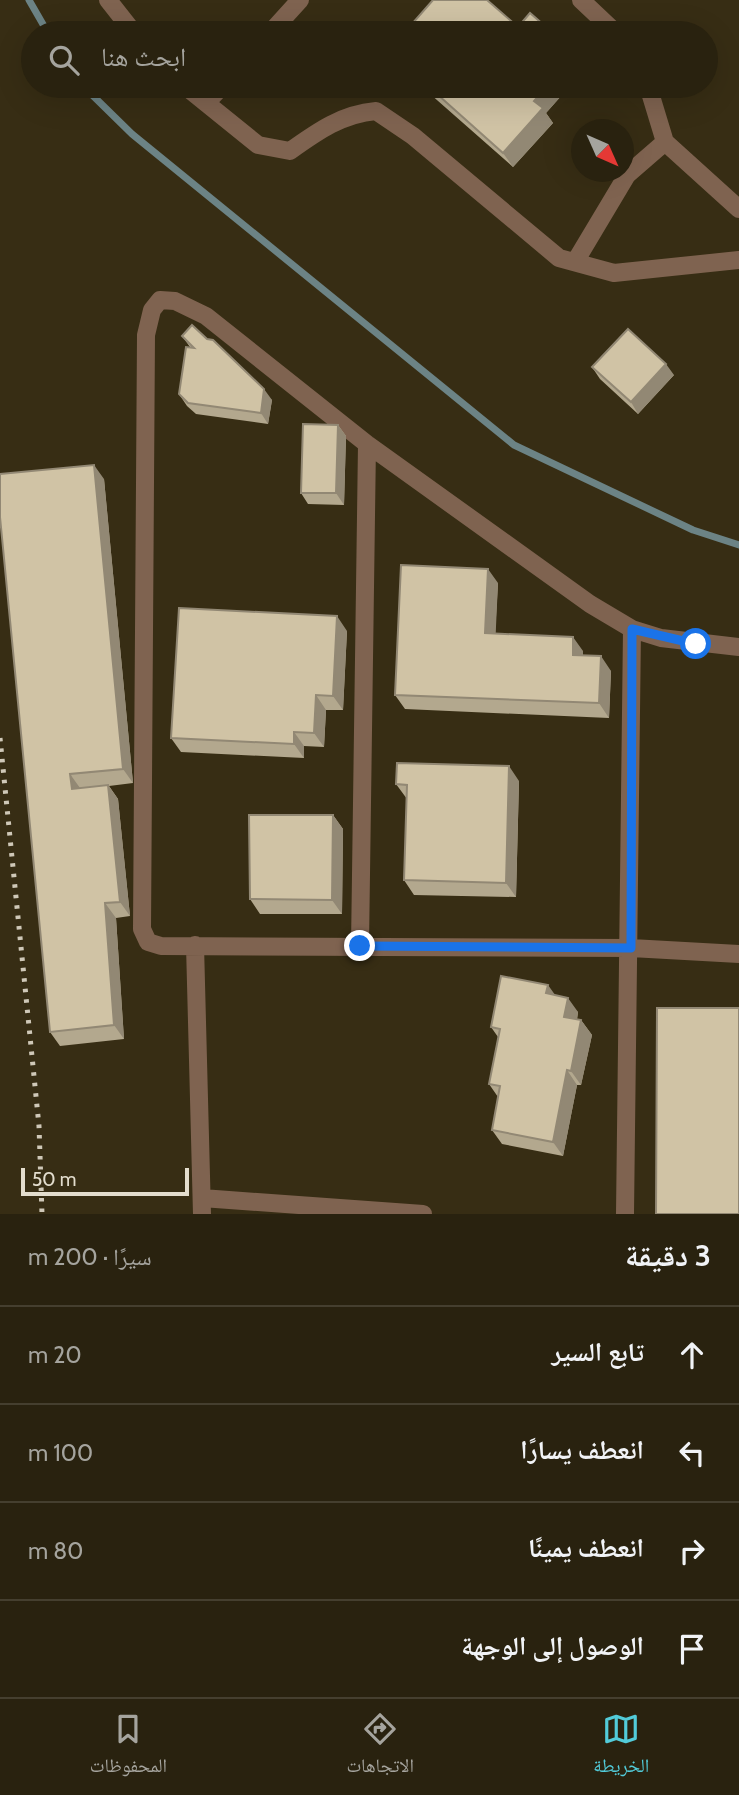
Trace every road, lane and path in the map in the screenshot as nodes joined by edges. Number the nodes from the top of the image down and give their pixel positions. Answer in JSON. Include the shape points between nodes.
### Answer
{"nodes":[{"id":1,"x":108,"y":0,"type":"edge"},
{"id":2,"x":300,"y":0,"type":"edge"},
{"id":3,"x":582,"y":0,"type":"edge"},
{"id":4,"x":125,"y":21,"type":"edge"},
{"id":5,"x":281,"y":21,"type":"edge"},
{"id":6,"x":604,"y":21,"type":"edge"},
{"id":7,"x":200,"y":98,"type":"edge"},
{"id":8,"x":211,"y":98,"type":"edge"},
{"id":9,"x":652,"y":98,"type":"edge"},
{"id":10,"x":206,"y":103,"type":"junction"},
{"id":11,"x":665,"y":142,"type":"junction"},
{"id":12,"x":739,"y":209,"type":"edge"},
{"id":13,"x":739,"y":260,"type":"edge"},
{"id":14,"x":575,"y":262,"type":"junction"},
{"id":15,"x":367,"y":444,"type":"junction"},
{"id":16,"x":632,"y":629,"type":"junction"},
{"id":17,"x":739,"y":647,"type":"edge"},
{"id":18,"x":195,"y":945,"type":"junction"},
{"id":19,"x":360,"y":946,"type":"junction"},
{"id":20,"x":631,"y":948,"type":"junction"},
{"id":21,"x":739,"y":954,"type":"edge"},
{"id":22,"x":202,"y":1206,"type":"edge"},
{"id":23,"x":423,"y":1214,"type":"edge"},
{"id":24,"x":625,"y":1214,"type":"edge"}],
"edges":[{"from":1,"to":4,"type":"lane"},
{"from":2,"to":5,"type":"lane"},
{"from":3,"to":6,"type":"lane"},
{"from":7,"to":10,"type":"lane"},
{"from":8,"to":10,"type":"lane"},
{"from":9,"to":11,"type":"lane"},
{"from":10,"to":14,"type":"lane","via":[[258,145],[290,151],[352,113],[376,111],[413,136],[559,258]]},
{"from":11,"to":12,"type":"lane"},
{"from":11,"to":14,"type":"lane","via":[[627,175]]},
{"from":13,"to":14,"type":"lane","via":[[614,273]]},
{"from":15,"to":16,"type":"lane","via":[[518,554]]},
{"from":15,"to":18,"type":"lane","via":[[206,316],[175,301],[160,300],[152,310],[146,335],[142,929],[148,942],[161,946]]},
{"from":15,"to":19,"type":"lane"},
{"from":16,"to":17,"type":"lane","via":[[661,638]]},
{"from":16,"to":20,"type":"lane"},
{"from":18,"to":19,"type":"lane"},
{"from":18,"to":22,"type":"lane"},
{"from":19,"to":20,"type":"lane"},
{"from":20,"to":21,"type":"lane"},
{"from":20,"to":24,"type":"lane"},
{"from":22,"to":23,"type":"lane"}]}
